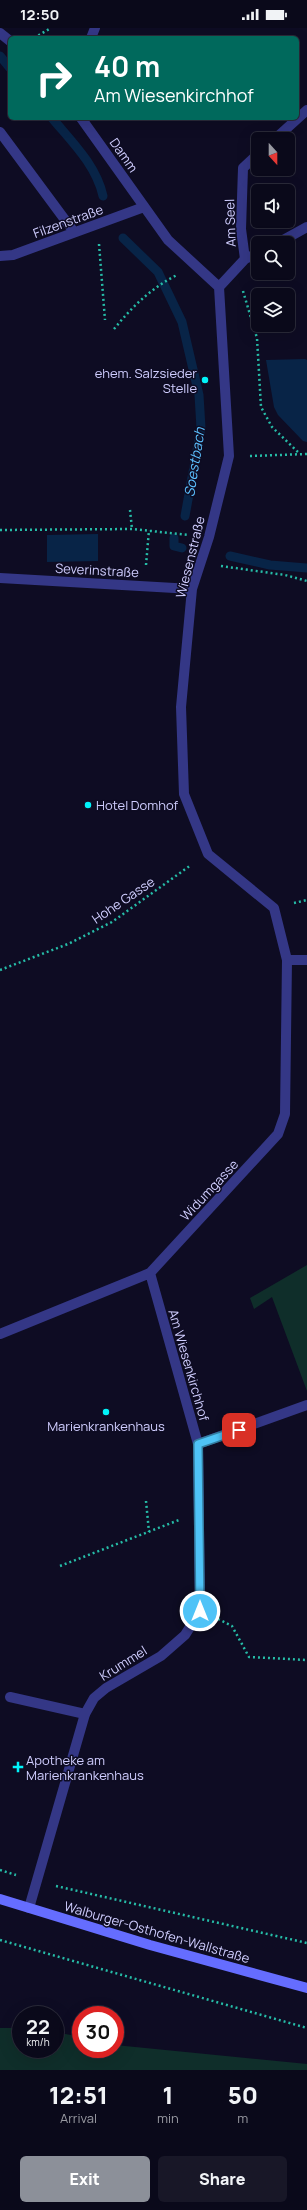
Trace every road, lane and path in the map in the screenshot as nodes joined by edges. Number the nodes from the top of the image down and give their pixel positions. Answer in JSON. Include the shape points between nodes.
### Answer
{"nodes":[{"id":1,"x":51,"y":28,"type":"edge"},
{"id":2,"x":0,"y":33,"type":"edge"},
{"id":3,"x":37,"y":36,"type":"edge"},
{"id":4,"x":8,"y":39,"type":"edge"},
{"id":5,"x":307,"y":110,"type":"edge"},
{"id":6,"x":299,"y":117,"type":"edge"},
{"id":7,"x":82,"y":120,"type":"edge"},
{"id":8,"x":296,"y":120,"type":"edge"},
{"id":9,"x":0,"y":132,"type":"edge"},
{"id":10,"x":283,"y":132,"type":"edge"},
{"id":11,"x":251,"y":161,"type":"edge"},
{"id":12,"x":144,"y":207,"type":"junction"},
{"id":13,"x":97,"y":224,"type":"junction"},
{"id":14,"x":307,"y":227,"type":"edge"},
{"id":15,"x":74,"y":232,"type":"junction"},
{"id":16,"x":291,"y":236,"type":"edge"},
{"id":17,"x":0,"y":256,"type":"edge"},
{"id":18,"x":251,"y":256,"type":"edge"},
{"id":19,"x":245,"y":259,"type":"junction"},
{"id":20,"x":237,"y":268,"type":"junction"},
{"id":21,"x":170,"y":279,"type":"dead end"},
{"id":22,"x":219,"y":288,"type":"junction"},
{"id":23,"x":105,"y":320,"type":"dead end"},
{"id":24,"x":114,"y":329,"type":"dead end"},
{"id":25,"x":300,"y":454,"type":"junction"},
{"id":26,"x":307,"y":454,"type":"edge"},
{"id":27,"x":229,"y":456,"type":"junction"},
{"id":28,"x":130,"y":510,"type":"dead end"},
{"id":29,"x":0,"y":530,"type":"edge"},
{"id":30,"x":132,"y":530,"type":"junction"},
{"id":31,"x":149,"y":530,"type":"junction"},
{"id":32,"x":209,"y":537,"type":"junction"},
{"id":33,"x":201,"y":563,"type":"junction"},
{"id":34,"x":0,"y":578,"type":"edge"},
{"id":35,"x":307,"y":581,"type":"edge"},
{"id":36,"x":144,"y":586,"type":"junction"},
{"id":37,"x":192,"y":589,"type":"junction"},
{"id":38,"x":208,"y":854,"type":"junction"},
{"id":39,"x":287,"y":960,"type":"junction"},
{"id":40,"x":307,"y":960,"type":"edge"},
{"id":41,"x":0,"y":970,"type":"edge"},
{"id":42,"x":150,"y":1273,"type":"junction"},
{"id":43,"x":0,"y":1334,"type":"edge"},
{"id":44,"x":307,"y":1405,"type":"edge"},
{"id":45,"x":198,"y":1444,"type":"junction"},
{"id":46,"x":146,"y":1500,"type":"dead end"},
{"id":47,"x":199,"y":1511,"type":"junction"},
{"id":48,"x":149,"y":1532,"type":"junction"},
{"id":49,"x":60,"y":1566,"type":"dead end"},
{"id":50,"x":200,"y":1611,"type":"junction"},
{"id":51,"x":307,"y":1660,"type":"edge"},
{"id":52,"x":10,"y":1697,"type":"dead end"},
{"id":53,"x":85,"y":1714,"type":"junction"},
{"id":54,"x":0,"y":1870,"type":"edge"},
{"id":55,"x":36,"y":1882,"type":"junction"},
{"id":56,"x":0,"y":1899,"type":"edge"},
{"id":57,"x":29,"y":1908,"type":"junction"},
{"id":58,"x":0,"y":1940,"type":"edge"},
{"id":59,"x":307,"y":1943,"type":"edge"},
{"id":60,"x":307,"y":1988,"type":"edge"},
{"id":61,"x":307,"y":2028,"type":"edge"}],
"edges":[{"from":1,"to":3,"type":"path"},
{"from":2,"to":4,"type":"street"},
{"from":5,"to":6,"type":"street"},
{"from":7,"to":12,"type":"street","name":"Damm"},
{"from":8,"to":10,"type":"street"},
{"from":9,"to":15,"type":"street"},
{"from":11,"to":19,"type":"street","name":"Am Seel","via":[[243,168],[241,228]]},
{"from":12,"to":13,"type":"street","name":"Filzenstraße"},
{"from":12,"to":22,"type":"street","via":[[168,240]]},
{"from":13,"to":15,"type":"street","name":"Filzenstraße"},
{"from":13,"to":23,"type":"path"},
{"from":14,"to":16,"type":"street"},
{"from":15,"to":17,"type":"street","name":"Filzenstraße","via":[[13,255]]},
{"from":18,"to":19,"type":"street"},
{"from":19,"to":20,"type":"street","name":"Am Seel"},
{"from":20,"to":22,"type":"street","name":"Am Seel"},
{"from":20,"to":25,"type":"path","via":[[257,338],[261,407],[272,427]]},
{"from":21,"to":24,"type":"path","via":[[156,286]]},
{"from":22,"to":27,"type":"street","name":"Wiesenstraße"},
{"from":25,"to":26,"type":"path"},
{"from":25,"to":27,"type":"path"},
{"from":27,"to":32,"type":"street","name":"Wiesenstraße"},
{"from":28,"to":30,"type":"path"},
{"from":29,"to":30,"type":"path"},
{"from":30,"to":31,"type":"path"},
{"from":31,"to":32,"type":"path"},
{"from":31,"to":36,"type":"path"},
{"from":32,"to":33,"type":"street","name":"Wiesenstraße"},
{"from":33,"to":35,"type":"path","via":[[285,575]]},
{"from":33,"to":37,"type":"street","name":"Wiesenstraße"},
{"from":34,"to":36,"type":"street","name":"Severinstraße"},
{"from":36,"to":37,"type":"street","name":"Severinstraße"},
{"from":37,"to":38,"type":"street","name":"Wiesenstraße","via":[[181,707],[184,794]]},
{"from":38,"to":39,"type":"street","name":"Wiesenstraße","via":[[274,908]]},
{"from":38,"to":41,"type":"path","name":"Hohe Gasse","via":[[112,922],[68,944]]},
{"from":39,"to":40,"type":"street"},
{"from":39,"to":42,"type":"street","name":"Widumgasse","via":[[285,1114],[278,1134]]},
{"from":42,"to":43,"type":"street","name":"Widumgasse"},
{"from":42,"to":45,"type":"street","name":"Am Wiesenkirchhof"},
{"from":44,"to":45,"type":"street","name":"Am Wiesenkirchhof"},
{"from":45,"to":47,"type":"street"},
{"from":46,"to":48,"type":"path"},
{"from":47,"to":48,"type":"path"},
{"from":47,"to":50,"type":"street"},
{"from":48,"to":49,"type":"path"},
{"from":50,"to":51,"type":"path","via":[[232,1626],[249,1657]]},
{"from":50,"to":53,"type":"street","name":"Krummel","via":[[185,1635],[161,1656],[106,1688],[94,1698]]},
{"from":52,"to":53,"type":"street"},
{"from":53,"to":55,"type":"street","name":"Krummel"},
{"from":54,"to":55,"type":"path"},
{"from":55,"to":57,"type":"street","name":"Krummel"},
{"from":55,"to":59,"type":"path"},
{"from":56,"to":57,"type":"street","name":"Walburger-Osthofen-Wallstraße"},
{"from":57,"to":60,"type":"street","name":"Walburger-Osthofen-Wallstraße","via":[[150,1945]]},
{"from":58,"to":61,"type":"path"}]}
